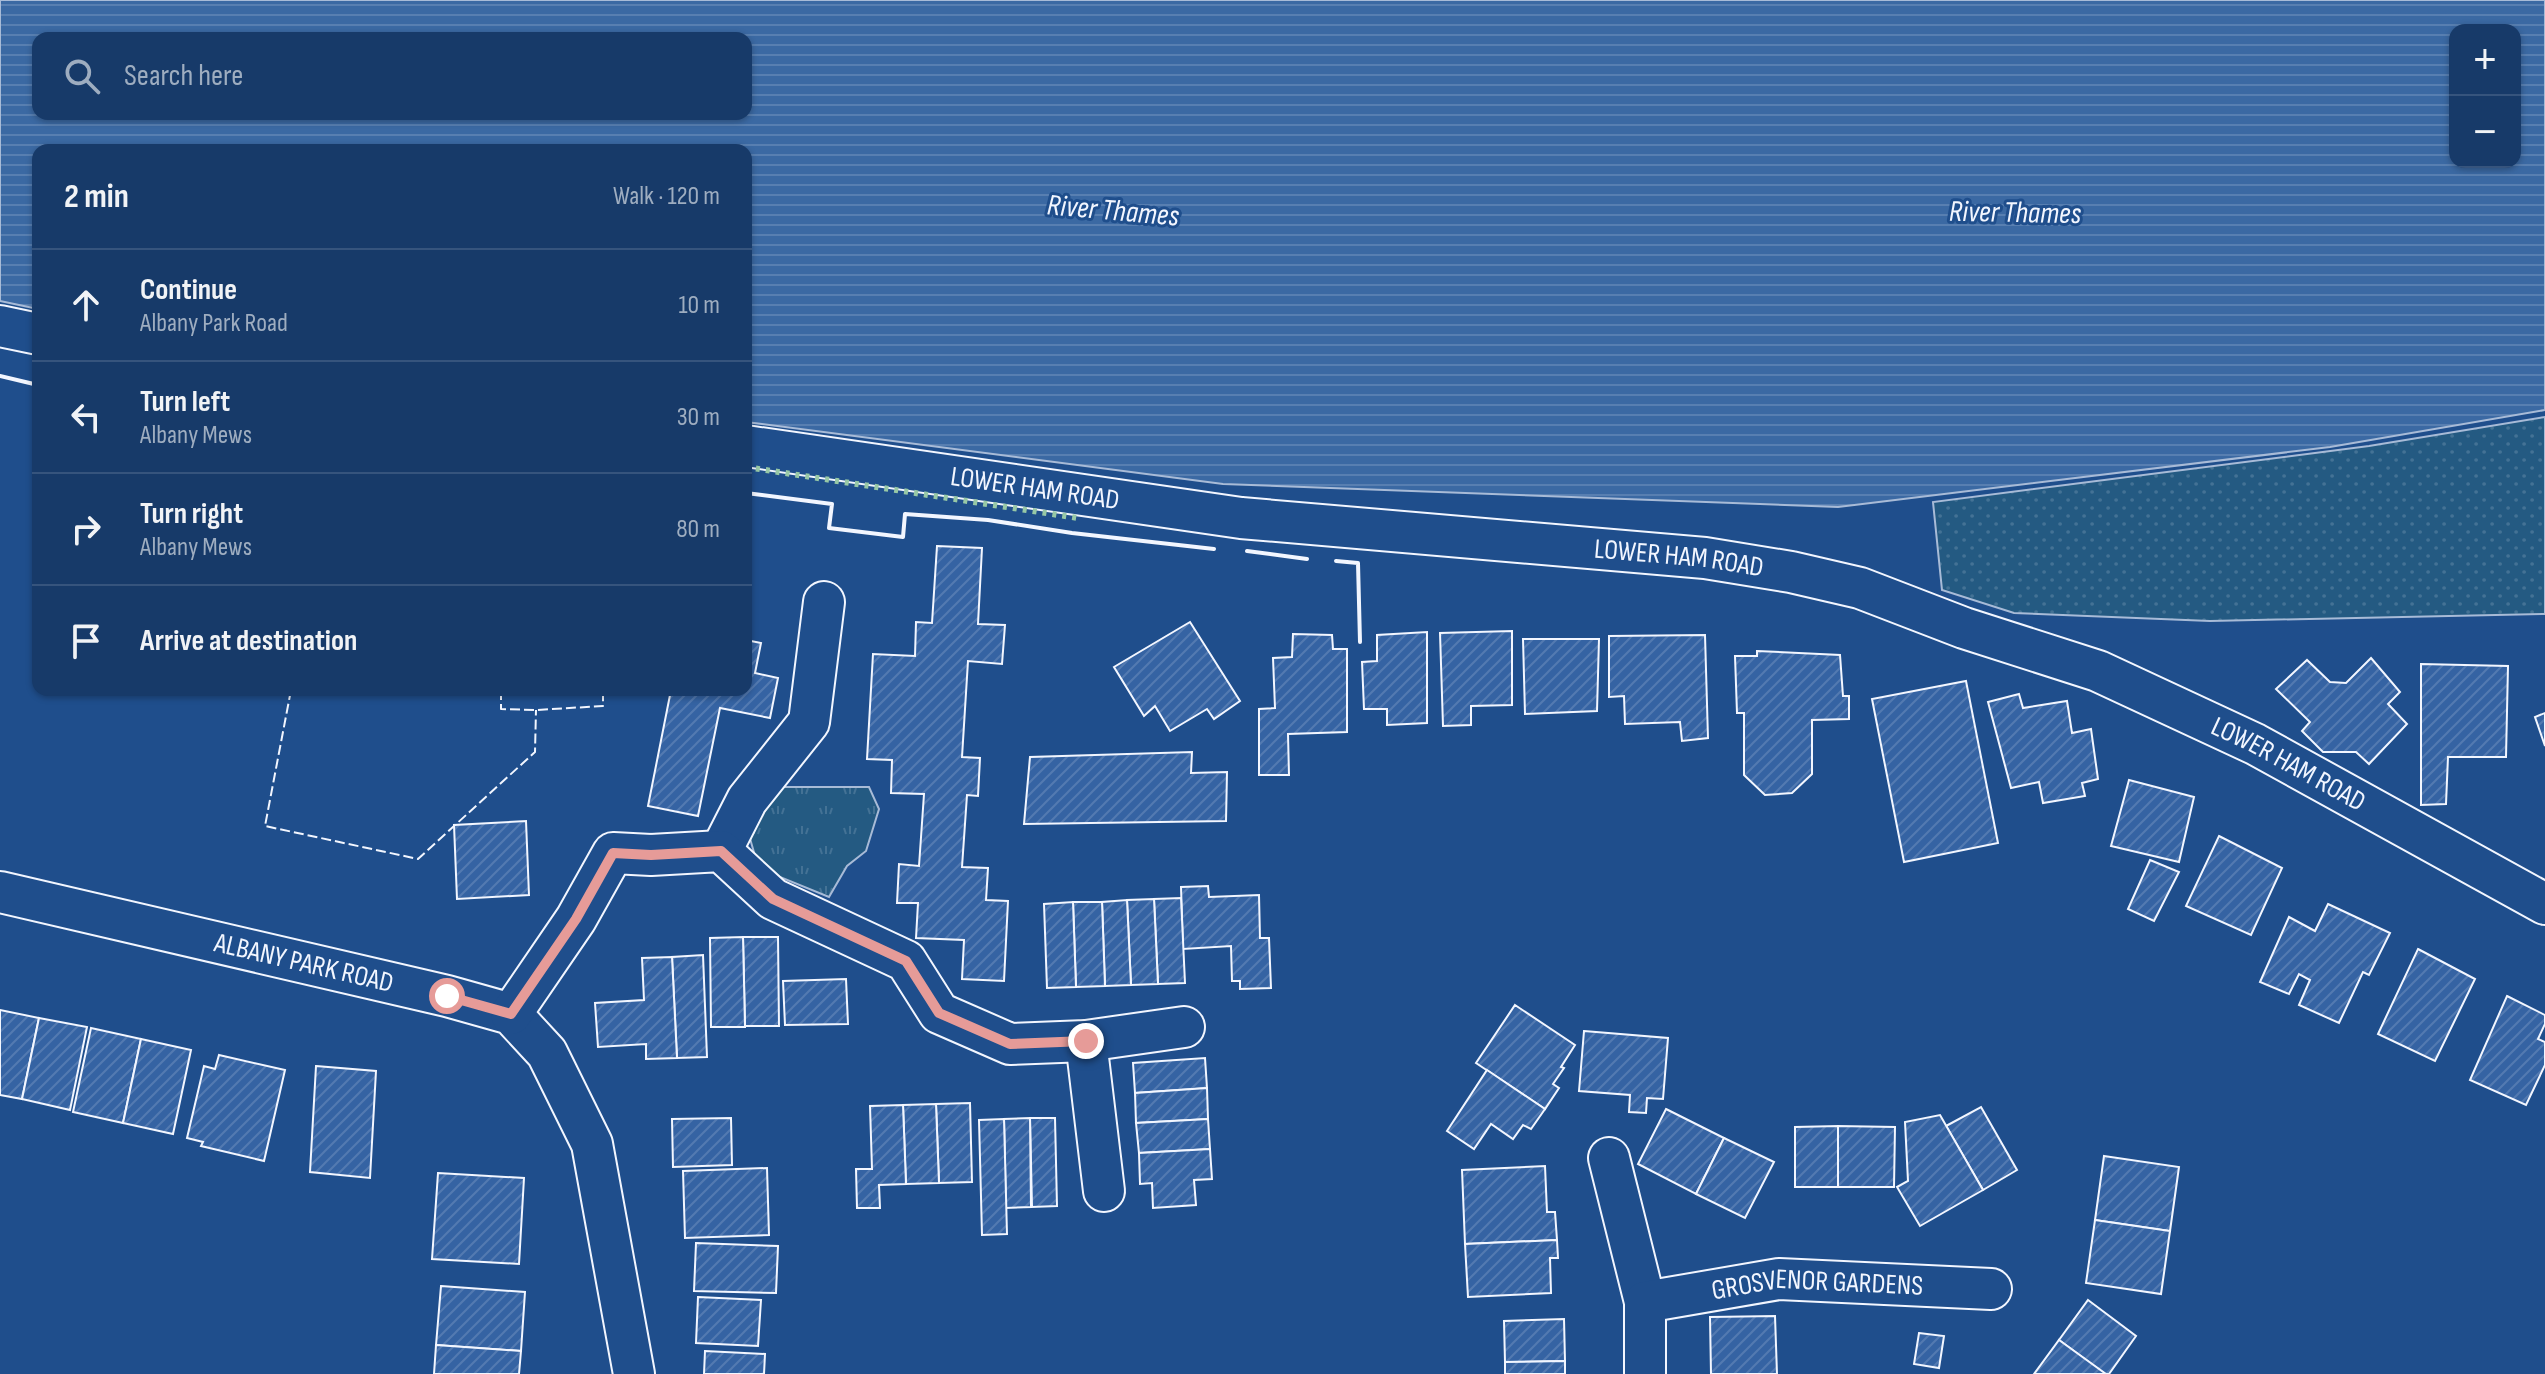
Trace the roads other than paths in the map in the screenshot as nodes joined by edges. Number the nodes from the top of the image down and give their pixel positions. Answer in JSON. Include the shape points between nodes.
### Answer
{"nodes":[{"id":1,"x":0,"y":326,"type":"edge"},
{"id":2,"x":32,"y":333,"type":"edge"},
{"id":3,"x":752,"y":447,"type":"edge"},
{"id":4,"x":824,"y":602,"type":"dead end"},
{"id":5,"x":721,"y":851,"type":"junction"},
{"id":6,"x":0,"y":892,"type":"edge"},
{"id":7,"x":2545,"y":904,"type":"edge"},
{"id":8,"x":511,"y":1014,"type":"junction"},
{"id":9,"x":1184,"y":1027,"type":"dead end"},
{"id":10,"x":1086,"y":1041,"type":"junction"},
{"id":11,"x":1609,"y":1158,"type":"dead end"},
{"id":12,"x":1104,"y":1191,"type":"dead end"},
{"id":13,"x":1991,"y":1289,"type":"dead end"},
{"id":14,"x":1645,"y":1302,"type":"junction"},
{"id":15,"x":634,"y":1374,"type":"edge"},
{"id":16,"x":1645,"y":1374,"type":"edge"}],
"edges":[{"from":1,"to":2,"type":"street"},
{"from":3,"to":7,"type":"street","name":"LOWER HAM ROAD","via":[[1241,518],[1705,558],[1860,588],[2098,671],[2255,744]]},
{"from":4,"to":5,"type":"street","via":[[809,722],[747,800]]},
{"from":5,"to":8,"type":"street","via":[[613,853],[576,919]]},
{"from":5,"to":10,"type":"street","via":[[773,899],[906,961],[939,1013],[1010,1044]]},
{"from":6,"to":8,"type":"street","name":"ALBANY PARK ROAD"},
{"from":8,"to":15,"type":"street","via":[[547,1053],[592,1144]]},
{"from":9,"to":10,"type":"street"},
{"from":10,"to":12,"type":"street"},
{"from":11,"to":14,"type":"street"},
{"from":13,"to":14,"type":"street","name":"GROSVENOR GARDENS","via":[[1779,1279]]},
{"from":14,"to":16,"type":"street"}]}
